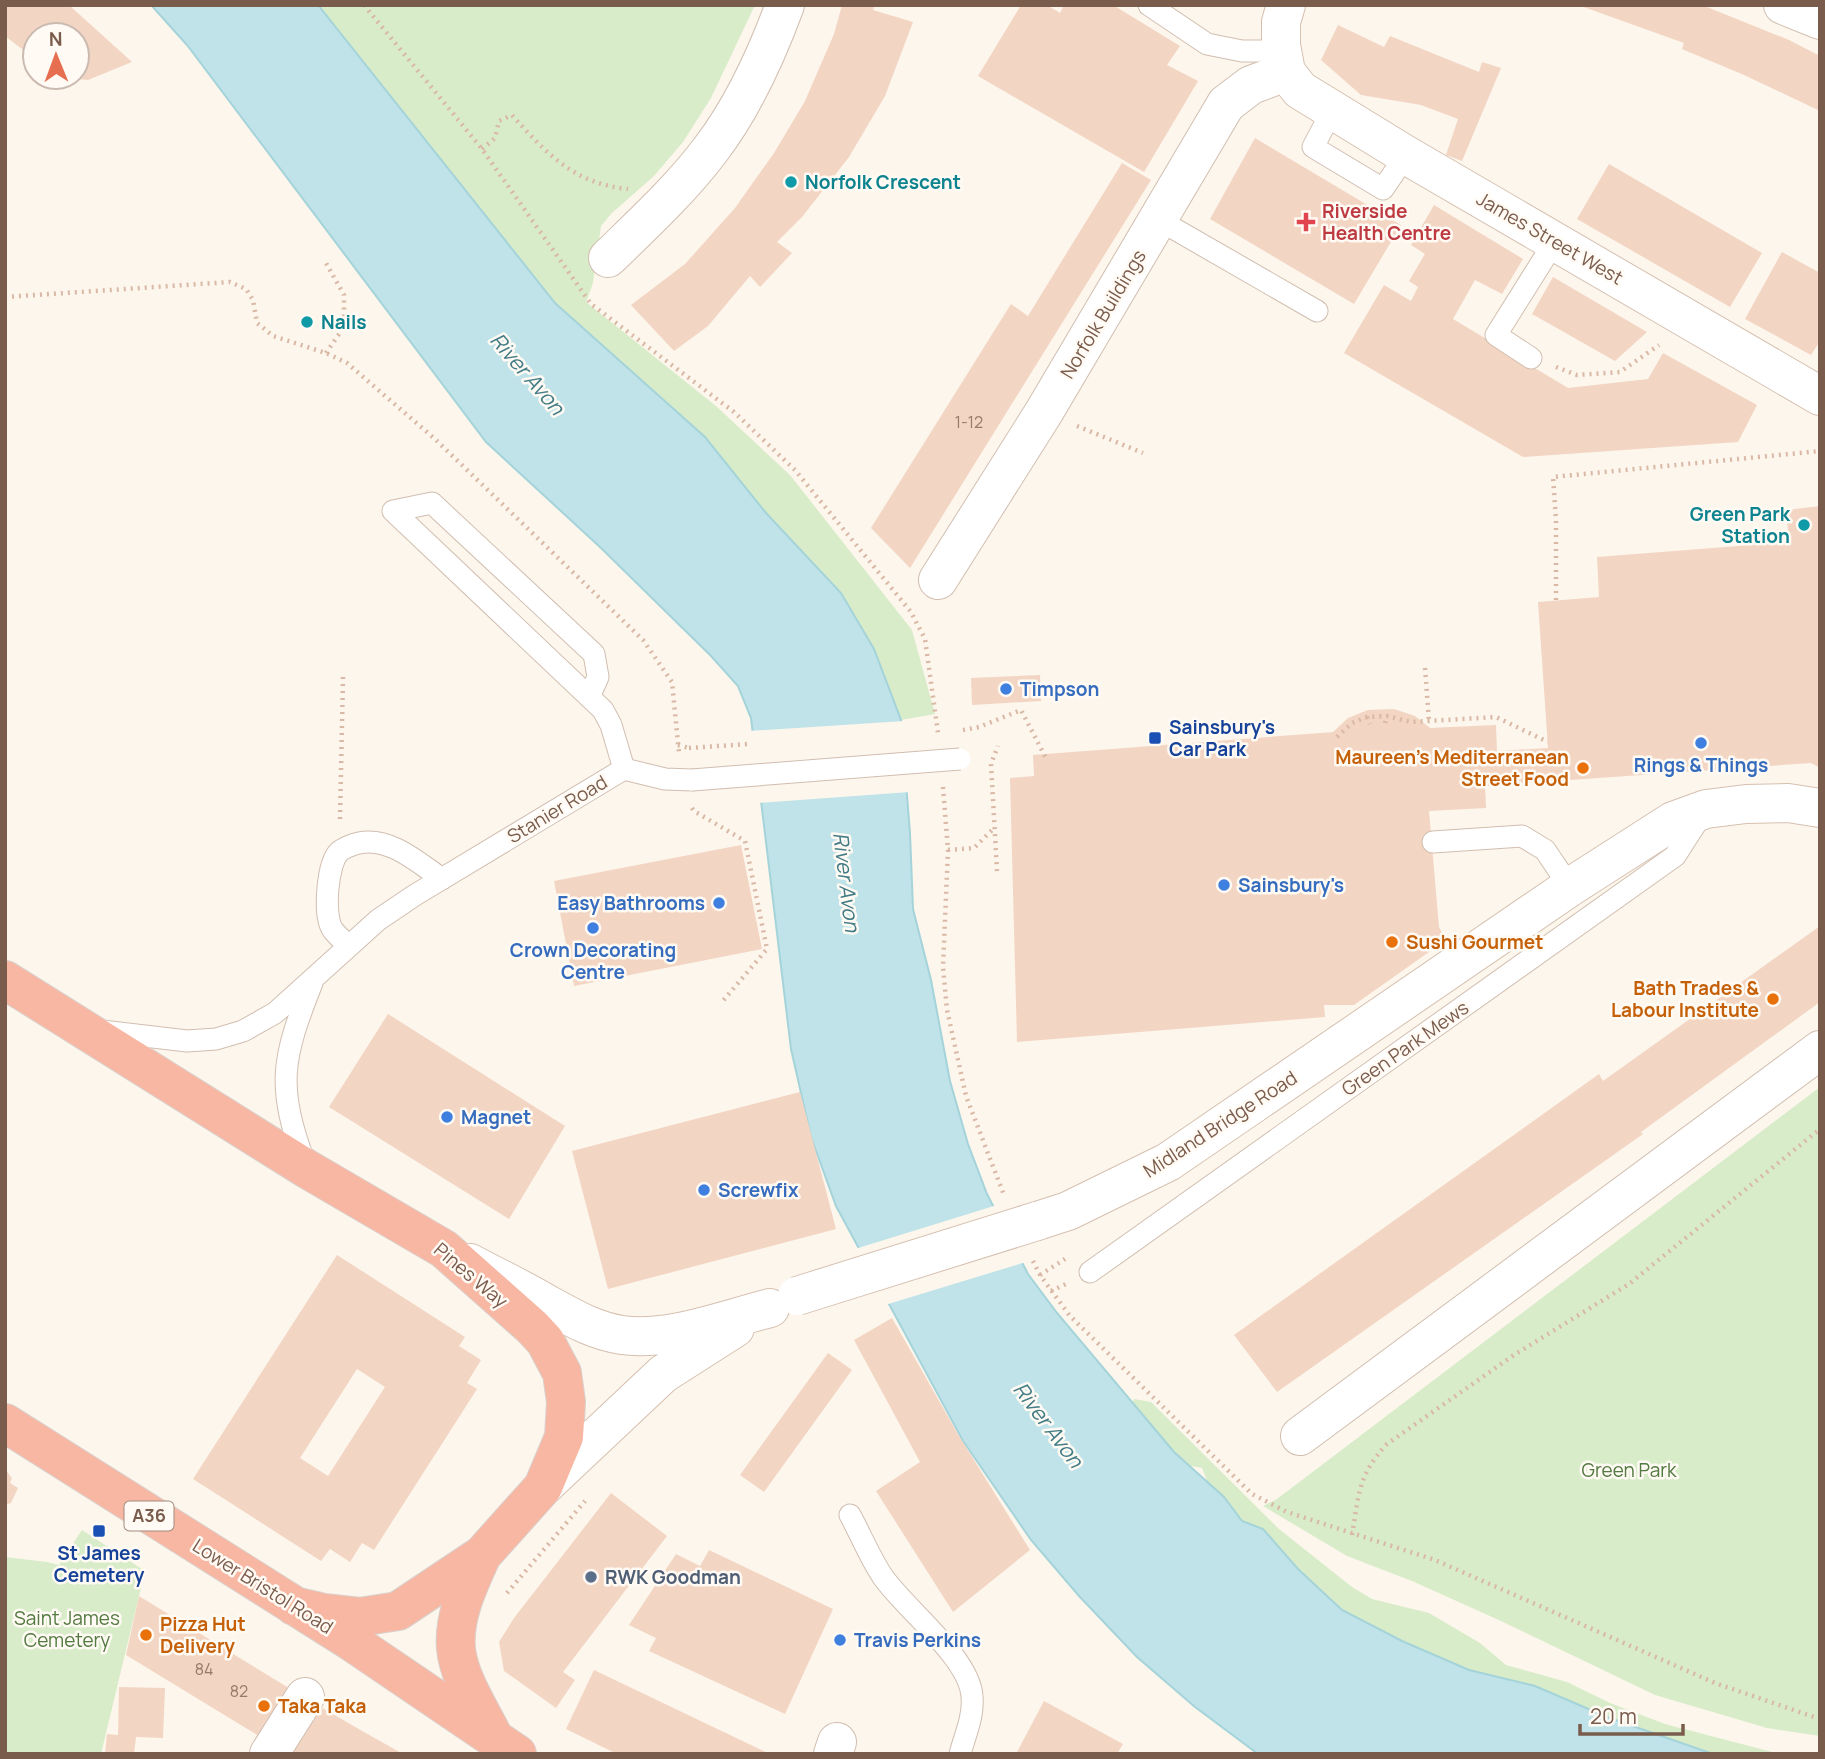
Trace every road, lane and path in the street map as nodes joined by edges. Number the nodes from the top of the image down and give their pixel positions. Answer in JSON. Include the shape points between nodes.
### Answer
{"nodes":[{"id":1,"x":364,"y":5,"type":"edge"},
{"id":2,"x":785,"y":5,"type":"edge"},
{"id":3,"x":1149,"y":5,"type":"edge"},
{"id":4,"x":1286,"y":5,"type":"edge"},
{"id":5,"x":1783,"y":5,"type":"edge"},
{"id":6,"x":1820,"y":20,"type":"edge"},
{"id":7,"x":1284,"y":62,"type":"junction"},
{"id":8,"x":482,"y":149,"type":"junction"},
{"id":9,"x":677,"y":190,"type":"junction"},
{"id":10,"x":1159,"y":220,"type":"junction"},
{"id":11,"x":1555,"y":241,"type":"junction"},
{"id":12,"x":608,"y":258,"type":"dead end"},
{"id":13,"x":326,"y":263,"type":"dead end"},
{"id":14,"x":5,"y":297,"type":"edge"},
{"id":15,"x":1317,"y":311,"type":"dead end"},
{"id":16,"x":1690,"y":320,"type":"junction"},
{"id":17,"x":326,"y":353,"type":"junction"},
{"id":18,"x":1531,"y":358,"type":"joint"},
{"id":19,"x":1820,"y":396,"type":"edge"},
{"id":20,"x":1044,"y":412,"type":"junction"},
{"id":21,"x":1820,"y":451,"type":"edge"},
{"id":22,"x":1143,"y":453,"type":"dead end"},
{"id":23,"x":499,"y":564,"type":"junction"},
{"id":24,"x":938,"y":580,"type":"dead end"},
{"id":25,"x":468,"y":585,"type":"junction"},
{"id":26,"x":1556,"y":600,"type":"dead end"},
{"id":27,"x":579,"y":640,"type":"junction"},
{"id":28,"x":547,"y":658,"type":"junction"},
{"id":29,"x":1425,"y":668,"type":"dead end"},
{"id":30,"x":344,"y":677,"type":"dead end"},
{"id":31,"x":589,"y":697,"type":"junction"},
{"id":32,"x":1387,"y":716,"type":"junction"},
{"id":33,"x":1367,"y":717,"type":"junction"},
{"id":34,"x":1429,"y":721,"type":"junction"},
{"id":35,"x":1385,"y":723,"type":"dead end"},
{"id":36,"x":1370,"y":724,"type":"dead end"},
{"id":37,"x":958,"y":731,"type":"dead end"},
{"id":38,"x":939,"y":735,"type":"dead end"},
{"id":39,"x":1337,"y":737,"type":"dead end"},
{"id":40,"x":1548,"y":742,"type":"dead end"},
{"id":41,"x":678,"y":745,"type":"junction"},
{"id":42,"x":998,"y":746,"type":"dead end"},
{"id":43,"x":689,"y":748,"type":"dead end"},
{"id":44,"x":960,"y":759,"type":"dead end"},
{"id":45,"x":1047,"y":760,"type":"dead end"},
{"id":46,"x":624,"y":769,"type":"junction"},
{"id":47,"x":686,"y":781,"type":"junction"},
{"id":48,"x":943,"y":786,"type":"dead end"},
{"id":49,"x":1820,"y":808,"type":"edge"},
{"id":50,"x":1706,"y":809,"type":"junction"},
{"id":51,"x":994,"y":828,"type":"junction"},
{"id":52,"x":1433,"y":842,"type":"dead end"},
{"id":53,"x":948,"y":850,"type":"junction"},
{"id":54,"x":339,"y":851,"type":"junction"},
{"id":55,"x":997,"y":872,"type":"dead end"},
{"id":56,"x":442,"y":879,"type":"junction"},
{"id":57,"x":1570,"y":887,"type":"junction"},
{"id":58,"x":349,"y":946,"type":"junction"},
{"id":59,"x":5,"y":980,"type":"edge"},
{"id":60,"x":312,"y":981,"type":"junction"},
{"id":61,"x":722,"y":1002,"type":"dead end"},
{"id":62,"x":83,"y":1029,"type":"junction"},
{"id":63,"x":1820,"y":1050,"type":"edge"},
{"id":64,"x":1820,"y":1129,"type":"edge"},
{"id":65,"x":307,"y":1169,"type":"junction"},
{"id":66,"x":1024,"y":1224,"type":"junction"},
{"id":67,"x":444,"y":1249,"type":"junction"},
{"id":68,"x":1056,"y":1264,"type":"dead end"},
{"id":69,"x":1090,"y":1272,"type":"dead end"},
{"id":70,"x":1040,"y":1275,"type":"junction"},
{"id":71,"x":784,"y":1302,"type":"junction"},
{"id":72,"x":5,"y":1423,"type":"edge"},
{"id":73,"x":1300,"y":1436,"type":"dead end"},
{"id":74,"x":543,"y":1487,"type":"junction"},
{"id":75,"x":592,"y":1494,"type":"dead end"},
{"id":76,"x":850,"y":1515,"type":"dead end"},
{"id":77,"x":1352,"y":1535,"type":"junction"},
{"id":78,"x":482,"y":1555,"type":"junction"},
{"id":79,"x":501,"y":1600,"type":"dead end"},
{"id":80,"x":294,"y":1606,"type":"junction"},
{"id":81,"x":305,"y":1697,"type":"dead end"},
{"id":82,"x":1820,"y":1719,"type":"edge"},
{"id":83,"x":506,"y":1747,"type":"edge"},
{"id":84,"x":270,"y":1754,"type":"edge"},
{"id":85,"x":960,"y":1754,"type":"edge"}],
"edges":[{"from":1,"to":8,"type":"path"},
{"from":2,"to":9,"type":"street","via":[[739,105],[713,147]]},
{"from":3,"to":7,"type":"lane","via":[[1207,44]]},
{"from":4,"to":7,"type":"street","via":[[1281,22]]},
{"from":5,"to":6,"type":"street"},
{"from":7,"to":10,"type":"street","name":"Norfolk Buildings","via":[[1226,104]]},
{"from":7,"to":11,"type":"street","name":"James Street West","via":[[1300,90]]},
{"from":8,"to":9,"type":"path","via":[[495,138],[499,121],[512,115],[578,175],[620,188]]},
{"from":8,"to":38,"type":"path","via":[[591,304],[734,412],[795,470],[911,612],[925,639]]},
{"from":9,"to":12,"type":"street"},
{"from":10,"to":15,"type":"lane"},
{"from":10,"to":20,"type":"street","name":"Norfolk Buildings"},
{"from":11,"to":16,"type":"street","name":"James Street West"},
{"from":11,"to":18,"type":"lane","via":[[1496,335]]},
{"from":13,"to":17,"type":"path","via":[[344,295],[344,327]]},
{"from":14,"to":17,"type":"path","via":[[230,282],[246,289],[257,323],[273,336]]},
{"from":16,"to":18,"type":"path","via":[[1620,372],[1577,375]]},
{"from":16,"to":19,"type":"street","name":"James Street West"},
{"from":17,"to":41,"type":"path","via":[[347,363],[435,439],[643,640],[671,682]]},
{"from":20,"to":22,"type":"path"},
{"from":20,"to":24,"type":"street","name":"Norfolk Buildings"},
{"from":21,"to":26,"type":"path","via":[[1553,477]]},
{"from":23,"to":25,"type":"lane"},
{"from":23,"to":25,"type":"lane","via":[[432,503],[393,512]]},
{"from":23,"to":27,"type":"lane"},
{"from":25,"to":28,"type":"lane"},
{"from":27,"to":28,"type":"lane"},
{"from":27,"to":31,"type":"lane","via":[[594,654],[598,677]]},
{"from":28,"to":31,"type":"lane"},
{"from":29,"to":34,"type":"path"},
{"from":30,"to":54,"type":"path"},
{"from":31,"to":46,"type":"lane","via":[[611,725]]},
{"from":32,"to":33,"type":"path"},
{"from":32,"to":34,"type":"path"},
{"from":32,"to":35,"type":"path"},
{"from":33,"to":36,"type":"path"},
{"from":33,"to":39,"type":"path"},
{"from":34,"to":40,"type":"path","via":[[1496,717]]},
{"from":37,"to":45,"type":"path","via":[[1021,710]]},
{"from":41,"to":43,"type":"path"},
{"from":41,"to":47,"type":"path"},
{"from":42,"to":51,"type":"path","via":[[991,764]]},
{"from":44,"to":47,"type":"lane","name":"Stanier Road","bridge":true},
{"from":46,"to":47,"type":"lane","name":"Stanier Road"},
{"from":46,"to":56,"type":"lane","name":"Stanier Road"},
{"from":47,"to":61,"type":"path","via":[[694,811],[745,841],[767,949]]},
{"from":48,"to":53,"type":"path"},
{"from":49,"to":50,"type":"street","name":"Midland Bridge Road","via":[[1788,803]]},
{"from":50,"to":57,"type":"street","name":"Midland Bridge Road","via":[[1673,821]]},
{"from":50,"to":69,"type":"lane","name":"Green Park Mews","via":[[1675,856]]},
{"from":51,"to":53,"type":"path","via":[[974,848]]},
{"from":51,"to":55,"type":"path"},
{"from":52,"to":57,"type":"lane","via":[[1522,836],[1545,850]]},
{"from":53,"to":66,"type":"path","via":[[943,967],[947,1010],[966,1096],[995,1177]]},
{"from":54,"to":56,"type":"lane","via":[[360,842],[384,844]]},
{"from":54,"to":58,"type":"lane","via":[[331,867],[328,915],[332,929]]},
{"from":56,"to":58,"type":"lane","name":"Stanier Road","via":[[378,920]]},
{"from":57,"to":66,"type":"street","name":"Midland Bridge Road","via":[[1168,1162],[1068,1211]]},
{"from":58,"to":60,"type":"lane","name":"Stanier Road"},
{"from":59,"to":62,"type":"highway","name":"Pines Way"},
{"from":60,"to":62,"type":"lane","name":"Stanier Road","via":[[275,1013],[243,1031],[216,1039],[187,1041]]},
{"from":60,"to":65,"type":"lane","via":[[294,1029],[284,1082],[291,1126]]},
{"from":62,"to":65,"type":"highway","name":"Pines Way"},
{"from":63,"to":73,"type":"street"},
{"from":64,"to":77,"type":"path","via":[[1629,1284],[1514,1355],[1387,1444],[1361,1483]]},
{"from":65,"to":67,"type":"highway","name":"Pines Way"},
{"from":66,"to":70,"type":"path"},
{"from":66,"to":71,"type":"street","name":"Midland Bridge Road","bridge":true},
{"from":67,"to":71,"type":"street","via":[[576,1321],[624,1336],[665,1333]]},
{"from":67,"to":74,"type":"highway","name":"Pines Way","via":[[532,1327],[562,1373],[564,1437]]},
{"from":68,"to":70,"type":"path"},
{"from":70,"to":77,"type":"path","via":[[1070,1316],[1252,1494]]},
{"from":71,"to":74,"type":"street","name":"Midland Bridge Road","via":[[663,1374]]},
{"from":72,"to":80,"type":"highway","name":"Lower Bristol Road","number":"A36"},
{"from":74,"to":78,"type":"highway","name":"Pines Way"},
{"from":75,"to":79,"type":"path"},
{"from":76,"to":85,"type":"lane","via":[[883,1577],[965,1674],[972,1714]]},
{"from":77,"to":82,"type":"path","via":[[1435,1560],[1715,1683]]},
{"from":78,"to":80,"type":"highway","name":"Pines Way","via":[[398,1611],[360,1617]]},
{"from":78,"to":83,"type":"highway","via":[[463,1599],[456,1648],[466,1683]]},
{"from":80,"to":83,"type":"highway","name":"Lower Bristol Road","number":"A36"},
{"from":81,"to":84,"type":"street"}]}
